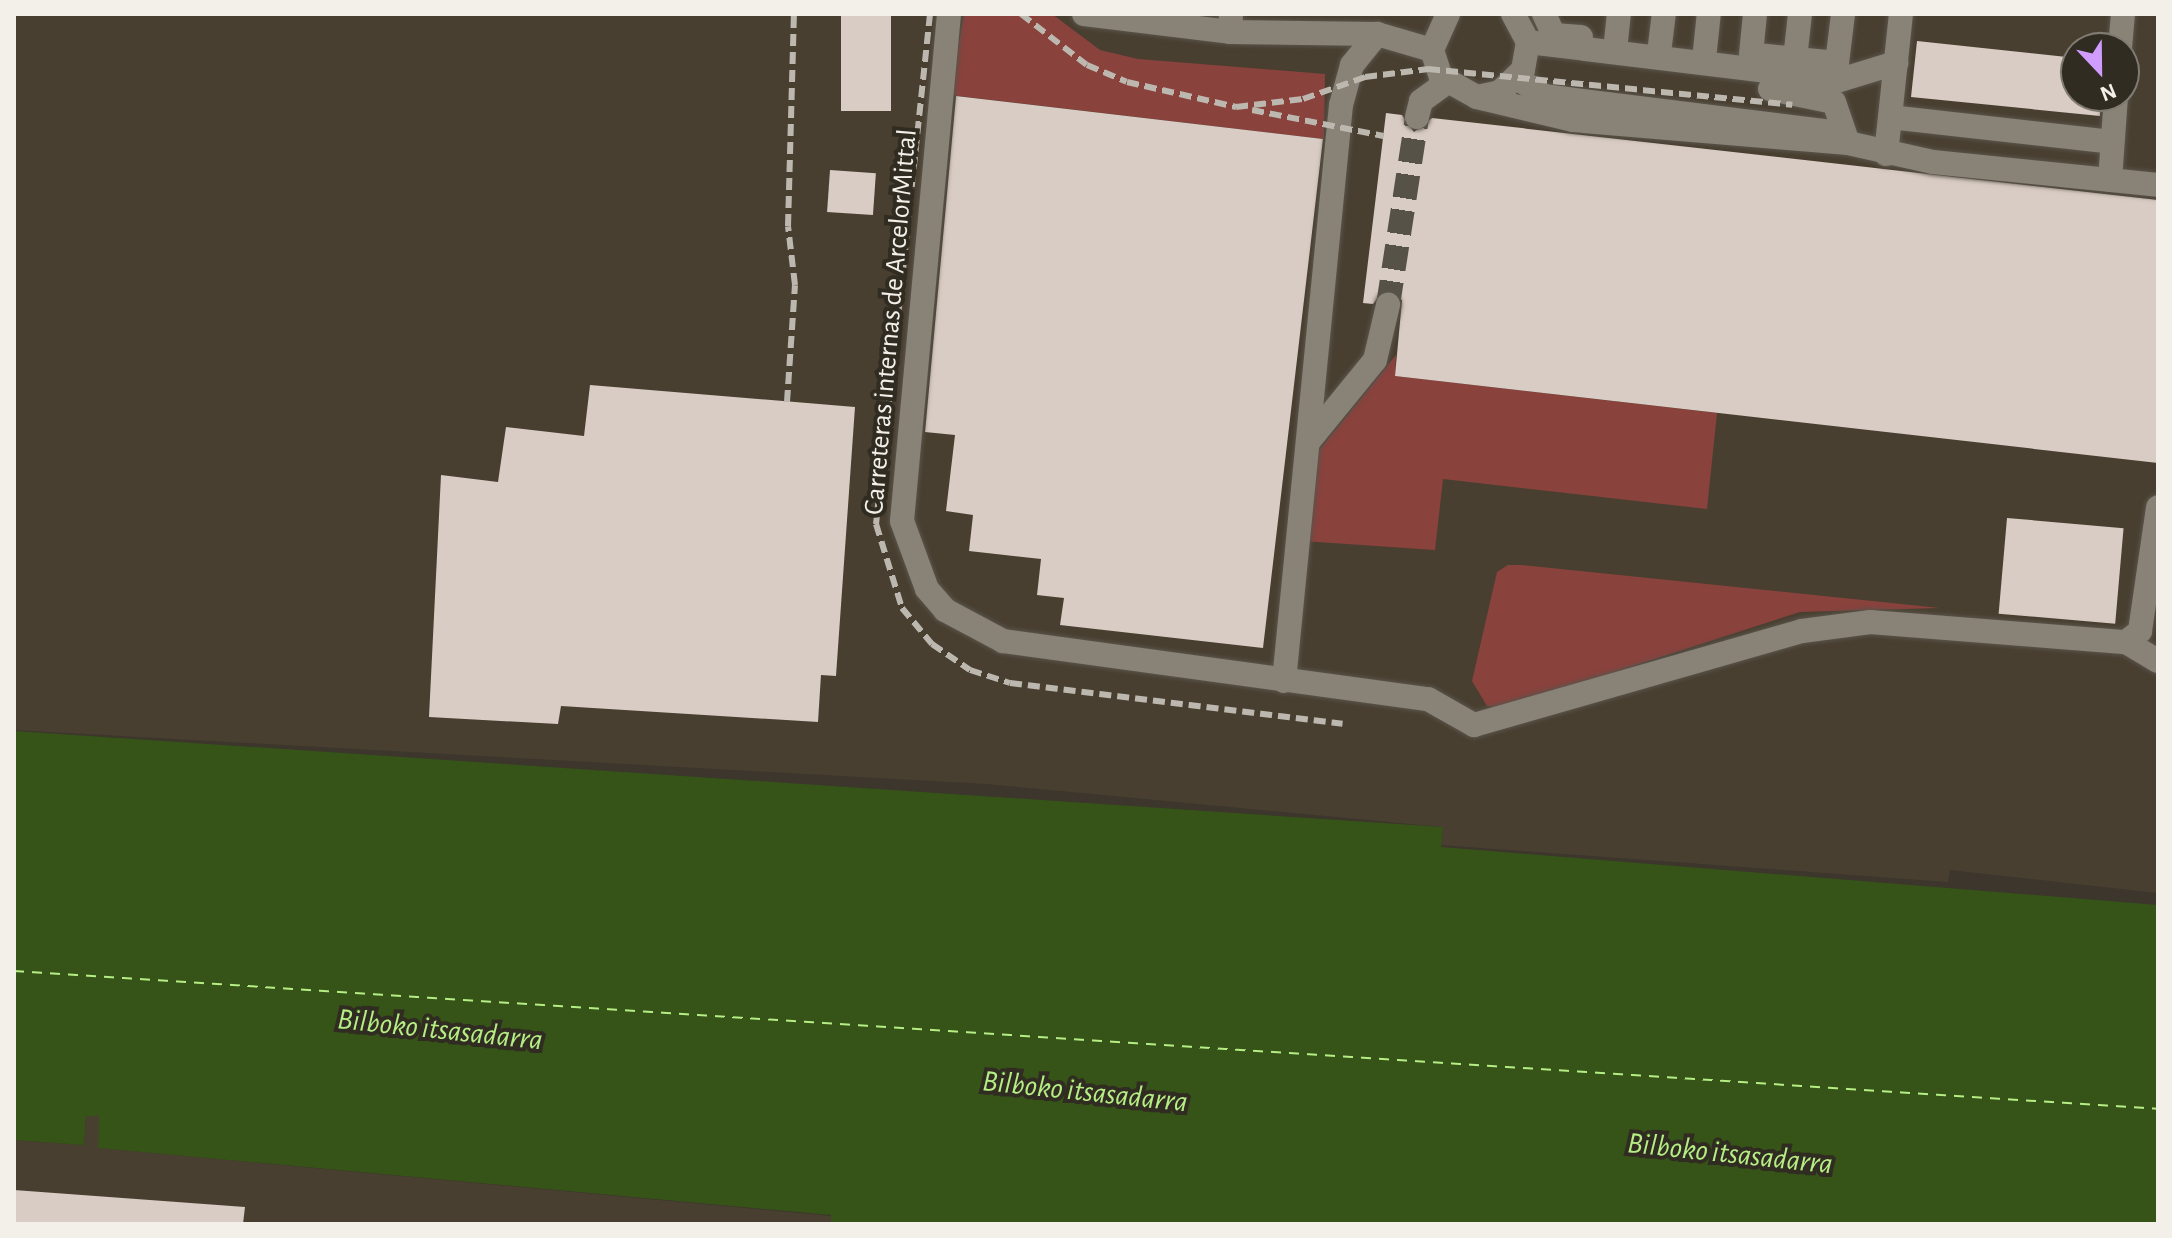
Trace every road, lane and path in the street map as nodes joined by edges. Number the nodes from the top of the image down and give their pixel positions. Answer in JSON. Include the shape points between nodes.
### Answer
{"nodes":[{"id":1,"x":949,"y":14,"type":"edge"},
{"id":2,"x":1084,"y":14,"type":"edge"},
{"id":3,"x":1448,"y":14,"type":"edge"},
{"id":4,"x":1513,"y":14,"type":"edge"},
{"id":5,"x":1544,"y":14,"type":"edge"},
{"id":6,"x":1619,"y":14,"type":"edge"},
{"id":7,"x":1664,"y":14,"type":"edge"},
{"id":8,"x":1709,"y":14,"type":"edge"},
{"id":9,"x":1755,"y":14,"type":"edge"},
{"id":10,"x":1800,"y":14,"type":"edge"},
{"id":11,"x":1843,"y":14,"type":"edge"},
{"id":12,"x":1901,"y":14,"type":"edge"},
{"id":13,"x":1230,"y":23,"type":"edge"},
{"id":14,"x":1574,"y":25,"type":"edge"},
{"id":15,"x":1377,"y":34,"type":"junction"},
{"id":16,"x":1616,"y":41,"type":"junction"},
{"id":17,"x":1660,"y":45,"type":"junction"},
{"id":18,"x":1432,"y":50,"type":"junction"},
{"id":19,"x":1705,"y":50,"type":"junction"},
{"id":20,"x":1751,"y":54,"type":"junction"},
{"id":21,"x":1524,"y":59,"type":"junction"},
{"id":22,"x":1795,"y":59,"type":"junction"},
{"id":23,"x":1896,"y":63,"type":"junction"},
{"id":24,"x":1447,"y":82,"type":"junction"},
{"id":25,"x":1477,"y":97,"type":"junction"},
{"id":26,"x":2115,"y":112,"type":"edge"},
{"id":27,"x":1417,"y":117,"type":"tunnel mouth"},
{"id":28,"x":1890,"y":117,"type":"junction"},
{"id":29,"x":1847,"y":139,"type":"junction"},
{"id":30,"x":2112,"y":142,"type":"junction"},
{"id":31,"x":1886,"y":154,"type":"junction"},
{"id":32,"x":2110,"y":180,"type":"junction"},
{"id":33,"x":2158,"y":185,"type":"edge"},
{"id":34,"x":1388,"y":305,"type":"tunnel mouth"},
{"id":35,"x":1309,"y":441,"type":"junction"},
{"id":36,"x":2157,"y":519,"type":"edge"},
{"id":37,"x":2126,"y":642,"type":"junction"},
{"id":38,"x":2158,"y":661,"type":"edge"},
{"id":39,"x":1284,"y":681,"type":"junction"}],
"edges":[{"from":1,"to":39,"type":"lane","name":"Carreteras internas de ArcelorMittal","via":[[904,487],[911,560],[945,610],[1003,641]]},
{"from":2,"to":13,"type":"lane"},
{"from":3,"to":18,"type":"lane"},
{"from":4,"to":21,"type":"lane"},
{"from":5,"to":14,"type":"lane","via":[[1554,35]]},
{"from":6,"to":16,"type":"lane"},
{"from":7,"to":17,"type":"lane"},
{"from":8,"to":19,"type":"lane"},
{"from":9,"to":20,"type":"lane"},
{"from":10,"to":22,"type":"lane"},
{"from":11,"to":22,"type":"lane","via":[[1837,63]]},
{"from":12,"to":23,"type":"lane"},
{"from":13,"to":15,"type":"lane"},
{"from":14,"to":16,"type":"lane"},
{"from":15,"to":18,"type":"lane"},
{"from":15,"to":35,"type":"lane","via":[[1352,65],[1341,105]]},
{"from":16,"to":17,"type":"lane"},
{"from":17,"to":19,"type":"lane"},
{"from":18,"to":24,"type":"lane"},
{"from":19,"to":20,"type":"lane"},
{"from":20,"to":22,"type":"lane"},
{"from":21,"to":23,"type":"lane","via":[[1840,80]]},
{"from":21,"to":25,"type":"lane"},
{"from":21,"to":29,"type":"lane","via":[[1544,96]]},
{"from":21,"to":29,"type":"lane","via":[[1820,96],[1840,110]]},
{"from":23,"to":28,"type":"lane"},
{"from":24,"to":25,"type":"lane"},
{"from":24,"to":27,"type":"lane","via":[[1421,101]]},
{"from":25,"to":29,"type":"lane","via":[[1573,120],[1779,143]]},
{"from":26,"to":30,"type":"lane"},
{"from":28,"to":30,"type":"lane"},
{"from":28,"to":31,"type":"lane"},
{"from":29,"to":31,"type":"lane"},
{"from":30,"to":32,"type":"lane"},
{"from":31,"to":32,"type":"lane"},
{"from":32,"to":33,"type":"lane"},
{"from":34,"to":35,"type":"lane","via":[[1375,360]]},
{"from":35,"to":39,"type":"lane"},
{"from":36,"to":37,"type":"lane","via":[[2140,631]]},
{"from":37,"to":38,"type":"lane"},
{"from":37,"to":39,"type":"lane","name":"Carreteras internas de ArcelorMittal","via":[[1843,625],[1474,725],[1428,699]]}]}
